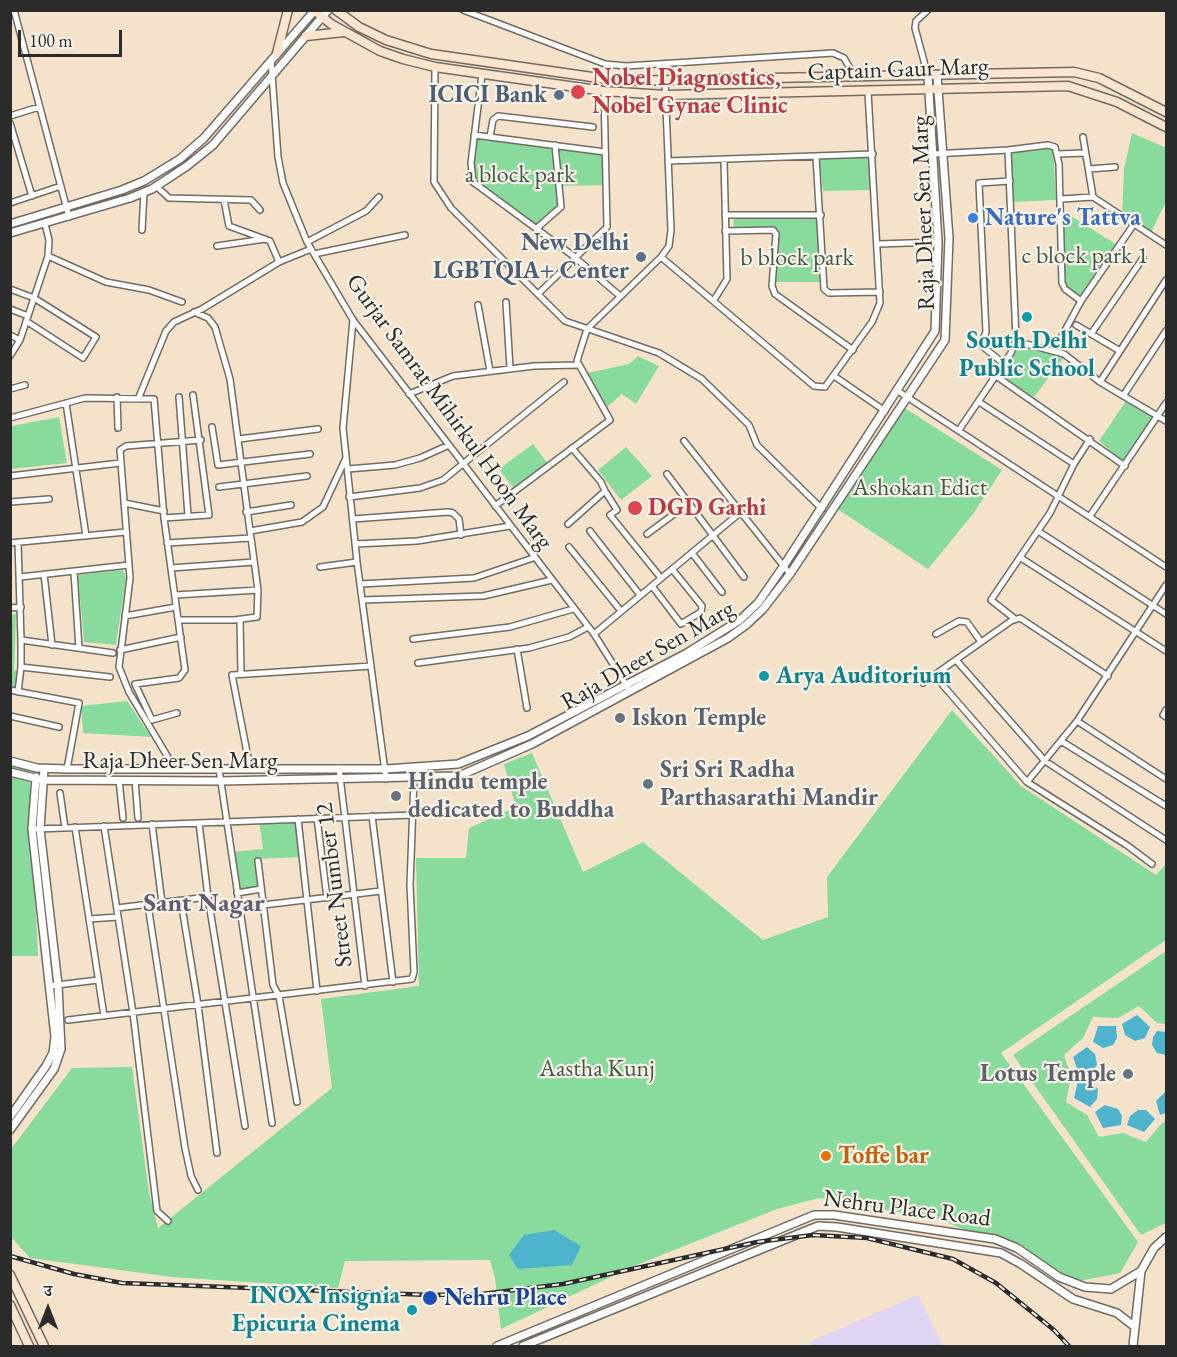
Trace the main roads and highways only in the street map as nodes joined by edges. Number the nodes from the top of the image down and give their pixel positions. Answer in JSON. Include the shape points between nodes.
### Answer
{"nodes":[{"id":1,"x":288,"y":10,"type":"edge"},
{"id":2,"x":336,"y":10,"type":"edge"},
{"id":3,"x":319,"y":12,"type":"edge"},
{"id":4,"x":345,"y":32,"type":"junction"},
{"id":5,"x":306,"y":36,"type":"road end"},
{"id":6,"x":274,"y":57,"type":"road end"},
{"id":7,"x":1167,"y":112,"type":"edge"},
{"id":8,"x":1167,"y":127,"type":"edge"},
{"id":9,"x":10,"y":1275,"type":"edge"},
{"id":10,"x":10,"y":1305,"type":"edge"},
{"id":11,"x":29,"y":1347,"type":"edge"},
{"id":12,"x":44,"y":1347,"type":"edge"}],
"edges":[{"from":1,"to":6,"type":"main road"},
{"from":2,"to":7,"type":"main road","name":"Captain Gaur Marg","via":[[386,40],[431,54],[620,81],[933,76],[1041,70],[1099,78]]},
{"from":3,"to":4,"type":"main road","name":"Captain Gaur Marg"},
{"from":4,"to":5,"type":"main road"},
{"from":4,"to":8,"type":"main road","name":"Captain Gaur Marg","via":[[380,51],[435,67],[604,91],[665,95],[1068,86],[1117,102]]},
{"from":9,"to":12,"type":"main road"},
{"from":10,"to":11,"type":"main road"}]}
